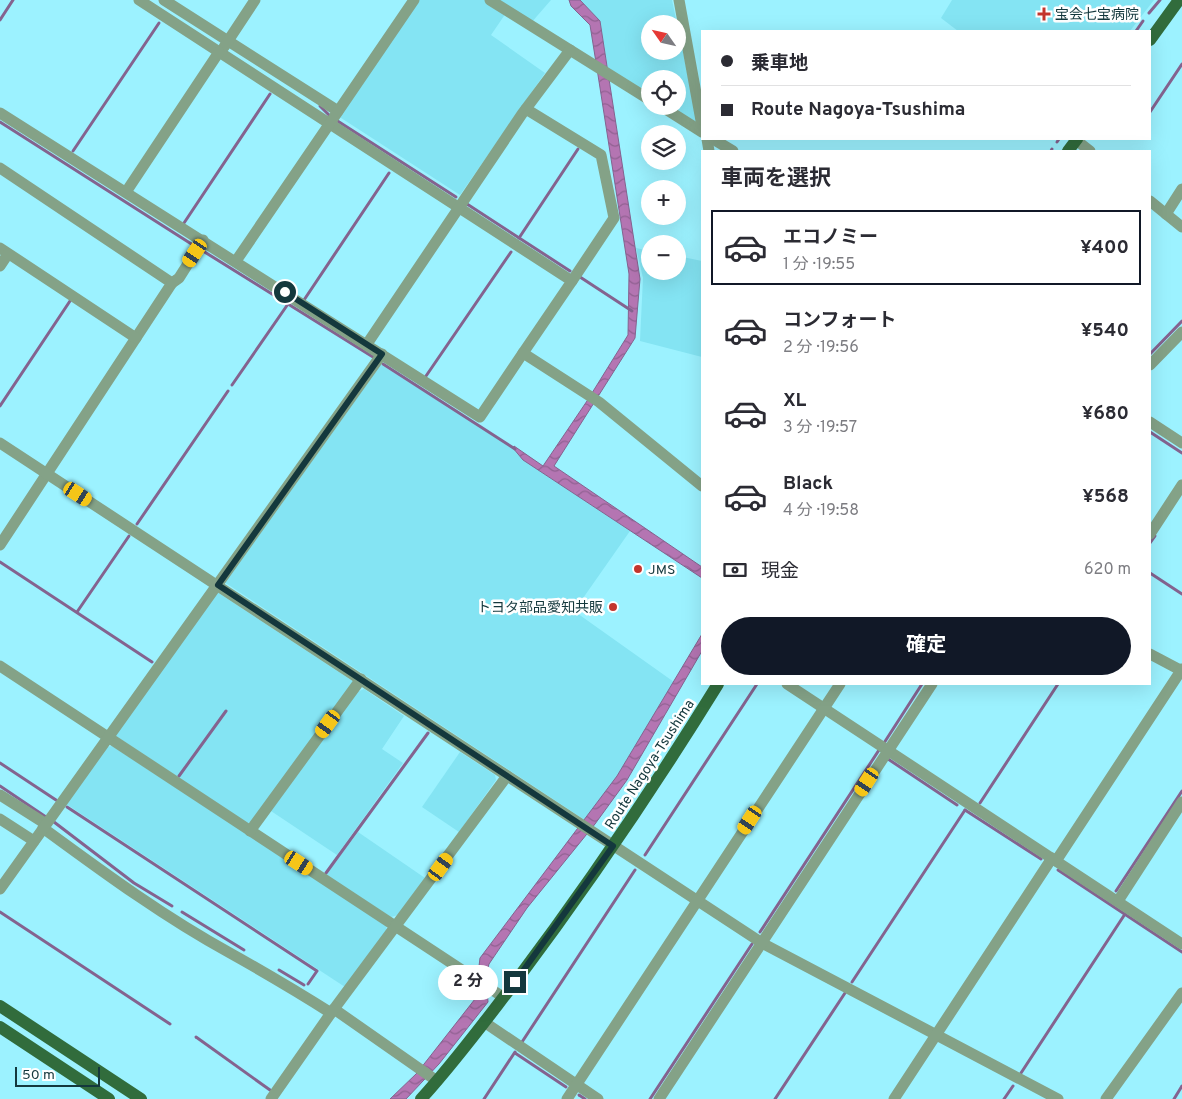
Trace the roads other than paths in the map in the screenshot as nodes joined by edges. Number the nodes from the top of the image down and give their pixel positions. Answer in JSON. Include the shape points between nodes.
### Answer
{"nodes":[{"id":1,"x":139,"y":0,"type":"edge"},
{"id":2,"x":164,"y":0,"type":"edge"},
{"id":3,"x":255,"y":0,"type":"edge"},
{"id":4,"x":414,"y":0,"type":"edge"},
{"id":5,"x":490,"y":0,"type":"edge"},
{"id":6,"x":679,"y":0,"type":"edge"},
{"id":7,"x":1179,"y":0,"type":"edge"},
{"id":8,"x":1151,"y":39,"type":"edge"},
{"id":9,"x":228,"y":41,"type":"junction"},
{"id":10,"x":570,"y":50,"type":"junction"},
{"id":11,"x":220,"y":52,"type":"junction"},
{"id":12,"x":641,"y":94,"type":"edge"},
{"id":13,"x":526,"y":109,"type":"junction"},
{"id":14,"x":0,"y":113,"type":"edge"},
{"id":15,"x":675,"y":115,"type":"edge"},
{"id":16,"x":333,"y":118,"type":"junction"},
{"id":17,"x":701,"y":121,"type":"edge"},
{"id":18,"x":701,"y":131,"type":"edge"},
{"id":19,"x":715,"y":140,"type":"edge"},
{"id":20,"x":1077,"y":140,"type":"edge"},
{"id":21,"x":731,"y":150,"type":"edge"},
{"id":22,"x":1089,"y":150,"type":"edge"},
{"id":23,"x":0,"y":168,"type":"edge"},
{"id":24,"x":1182,"y":189,"type":"edge"},
{"id":25,"x":126,"y":192,"type":"junction"},
{"id":26,"x":1151,"y":202,"type":"edge"},
{"id":27,"x":458,"y":208,"type":"junction"},
{"id":28,"x":1166,"y":214,"type":"junction"},
{"id":29,"x":1182,"y":227,"type":"edge"},
{"id":30,"x":203,"y":240,"type":"junction"},
{"id":31,"x":4,"y":251,"type":"edge"},
{"id":32,"x":236,"y":261,"type":"junction"},
{"id":33,"x":0,"y":266,"type":"edge"},
{"id":34,"x":572,"y":281,"type":"junction"},
{"id":35,"x":172,"y":283,"type":"junction"},
{"id":36,"x":1182,"y":332,"type":"edge"},
{"id":37,"x":136,"y":338,"type":"junction"},
{"id":38,"x":367,"y":344,"type":"junction"},
{"id":39,"x":523,"y":353,"type":"junction"},
{"id":40,"x":382,"y":354,"type":"junction"},
{"id":41,"x":1151,"y":364,"type":"edge"},
{"id":42,"x":1151,"y":423,"type":"edge"},
{"id":43,"x":0,"y":443,"type":"edge"},
{"id":44,"x":1182,"y":443,"type":"edge"},
{"id":45,"x":47,"y":474,"type":"junction"},
{"id":46,"x":701,"y":485,"type":"edge"},
{"id":47,"x":1182,"y":486,"type":"edge"},
{"id":48,"x":1151,"y":532,"type":"edge"},
{"id":49,"x":0,"y":545,"type":"edge"},
{"id":50,"x":218,"y":585,"type":"junction"},
{"id":51,"x":1151,"y":654,"type":"edge"},
{"id":52,"x":0,"y":666,"type":"edge"},
{"id":53,"x":1182,"y":670,"type":"edge"},
{"id":54,"x":361,"y":679,"type":"junction"},
{"id":55,"x":717,"y":685,"type":"edge"},
{"id":56,"x":789,"y":685,"type":"edge"},
{"id":57,"x":839,"y":685,"type":"edge"},
{"id":58,"x":931,"y":685,"type":"edge"},
{"id":59,"x":824,"y":708,"type":"junction"},
{"id":60,"x":108,"y":737,"type":"junction"},
{"id":61,"x":888,"y":750,"type":"junction"},
{"id":62,"x":507,"y":776,"type":"junction"},
{"id":63,"x":0,"y":795,"type":"edge"},
{"id":64,"x":1182,"y":802,"type":"edge"},
{"id":65,"x":0,"y":818,"type":"edge"},
{"id":66,"x":45,"y":826,"type":"junction"},
{"id":67,"x":250,"y":830,"type":"junction"},
{"id":68,"x":34,"y":841,"type":"junction"},
{"id":69,"x":613,"y":846,"type":"junction"},
{"id":70,"x":1054,"y":860,"type":"junction"},
{"id":71,"x":0,"y":889,"type":"edge"},
{"id":72,"x":697,"y":901,"type":"junction"},
{"id":73,"x":1118,"y":901,"type":"junction"},
{"id":74,"x":397,"y":927,"type":"junction"},
{"id":75,"x":762,"y":943,"type":"junction"},
{"id":76,"x":1182,"y":944,"type":"edge"},
{"id":77,"x":1182,"y":993,"type":"edge"},
{"id":78,"x":503,"y":997,"type":"junction"},
{"id":79,"x":0,"y":1006,"type":"edge"},
{"id":80,"x":333,"y":1011,"type":"junction"},
{"id":81,"x":484,"y":1022,"type":"junction"},
{"id":82,"x":0,"y":1027,"type":"edge"},
{"id":83,"x":936,"y":1035,"type":"junction"},
{"id":84,"x":433,"y":1078,"type":"junction"},
{"id":85,"x":576,"y":1085,"type":"junction"},
{"id":86,"x":110,"y":1099,"type":"edge"},
{"id":87,"x":141,"y":1099,"type":"edge"},
{"id":88,"x":271,"y":1099,"type":"edge"},
{"id":89,"x":421,"y":1099,"type":"edge"},
{"id":90,"x":567,"y":1099,"type":"edge"},
{"id":91,"x":598,"y":1099,"type":"edge"},
{"id":92,"x":659,"y":1099,"type":"edge"},
{"id":93,"x":894,"y":1099,"type":"edge"},
{"id":94,"x":1058,"y":1099,"type":"edge"},
{"id":95,"x":1106,"y":1099,"type":"edge"}],
"edges":[{"from":1,"to":11,"type":"street"},
{"from":2,"to":9,"type":"street"},
{"from":3,"to":9,"type":"street"},
{"from":4,"to":16,"type":"street"},
{"from":5,"to":10,"type":"street"},
{"from":6,"to":17,"type":"street"},
{"from":7,"to":8,"type":"main road"},
{"from":9,"to":11,"type":"street"},
{"from":9,"to":16,"type":"street"},
{"from":10,"to":12,"type":"street"},
{"from":10,"to":13,"type":"street"},
{"from":11,"to":16,"type":"street"},
{"from":11,"to":25,"type":"street"},
{"from":13,"to":27,"type":"street"},
{"from":13,"to":34,"type":"street","via":[[601,155],[614,218]]},
{"from":14,"to":25,"type":"street"},
{"from":15,"to":18,"type":"street"},
{"from":16,"to":27,"type":"street"},
{"from":16,"to":32,"type":"street"},
{"from":19,"to":21,"type":"street"},
{"from":20,"to":22,"type":"street"},
{"from":23,"to":35,"type":"street"},
{"from":24,"to":28,"type":"street"},
{"from":25,"to":30,"type":"street"},
{"from":26,"to":28,"type":"street"},
{"from":27,"to":34,"type":"street"},
{"from":27,"to":38,"type":"street"},
{"from":28,"to":29,"type":"street"},
{"from":30,"to":32,"type":"street"},
{"from":30,"to":35,"type":"street"},
{"from":31,"to":33,"type":"street"},
{"from":31,"to":37,"type":"street"},
{"from":32,"to":38,"type":"street"},
{"from":34,"to":39,"type":"street"},
{"from":35,"to":37,"type":"street"},
{"from":36,"to":41,"type":"street"},
{"from":37,"to":45,"type":"street"},
{"from":38,"to":40,"type":"street"},
{"from":39,"to":40,"type":"street","via":[[480,417]]},
{"from":39,"to":46,"type":"street","via":[[598,401]]},
{"from":40,"to":50,"type":"street"},
{"from":42,"to":44,"type":"street"},
{"from":43,"to":45,"type":"street"},
{"from":45,"to":49,"type":"street"},
{"from":45,"to":50,"type":"street"},
{"from":47,"to":48,"type":"street"},
{"from":50,"to":54,"type":"street"},
{"from":50,"to":60,"type":"street"},
{"from":51,"to":53,"type":"street"},
{"from":52,"to":60,"type":"street"},
{"from":53,"to":70,"type":"street"},
{"from":54,"to":62,"type":"street"},
{"from":54,"to":67,"type":"street"},
{"from":55,"to":69,"type":"main road","name":"Route Nagoya-Tsushima"},
{"from":56,"to":59,"type":"street"},
{"from":57,"to":59,"type":"street"},
{"from":58,"to":61,"type":"street"},
{"from":59,"to":61,"type":"street"},
{"from":59,"to":72,"type":"street"},
{"from":60,"to":66,"type":"street"},
{"from":60,"to":67,"type":"street"},
{"from":61,"to":70,"type":"street"},
{"from":61,"to":75,"type":"street"},
{"from":62,"to":69,"type":"street"},
{"from":62,"to":74,"type":"street"},
{"from":63,"to":66,"type":"street"},
{"from":64,"to":73,"type":"street"},
{"from":65,"to":68,"type":"street"},
{"from":66,"to":68,"type":"street"},
{"from":66,"to":80,"type":"street","via":[[130,890],[229,953]]},
{"from":67,"to":74,"type":"street"},
{"from":68,"to":71,"type":"street"},
{"from":69,"to":72,"type":"street"},
{"from":69,"to":78,"type":"main road","name":"Route Nagoya-Tsushima"},
{"from":70,"to":73,"type":"street"},
{"from":70,"to":83,"type":"street"},
{"from":72,"to":75,"type":"street"},
{"from":72,"to":85,"type":"street"},
{"from":73,"to":76,"type":"street"},
{"from":74,"to":78,"type":"street"},
{"from":74,"to":80,"type":"street"},
{"from":75,"to":83,"type":"street"},
{"from":75,"to":92,"type":"street"},
{"from":77,"to":95,"type":"street"},
{"from":78,"to":81,"type":"main road","name":"Route Nagoya-Tsushima"},
{"from":79,"to":87,"type":"main road"},
{"from":80,"to":84,"type":"street"},
{"from":80,"to":88,"type":"street"},
{"from":81,"to":84,"type":"main road","name":"Route Nagoya-Tsushima"},
{"from":81,"to":85,"type":"street"},
{"from":82,"to":86,"type":"main road"},
{"from":83,"to":93,"type":"street"},
{"from":83,"to":94,"type":"street"},
{"from":84,"to":89,"type":"main road","name":"Route Nagoya-Tsushima"},
{"from":85,"to":90,"type":"street"},
{"from":85,"to":91,"type":"street"}]}
